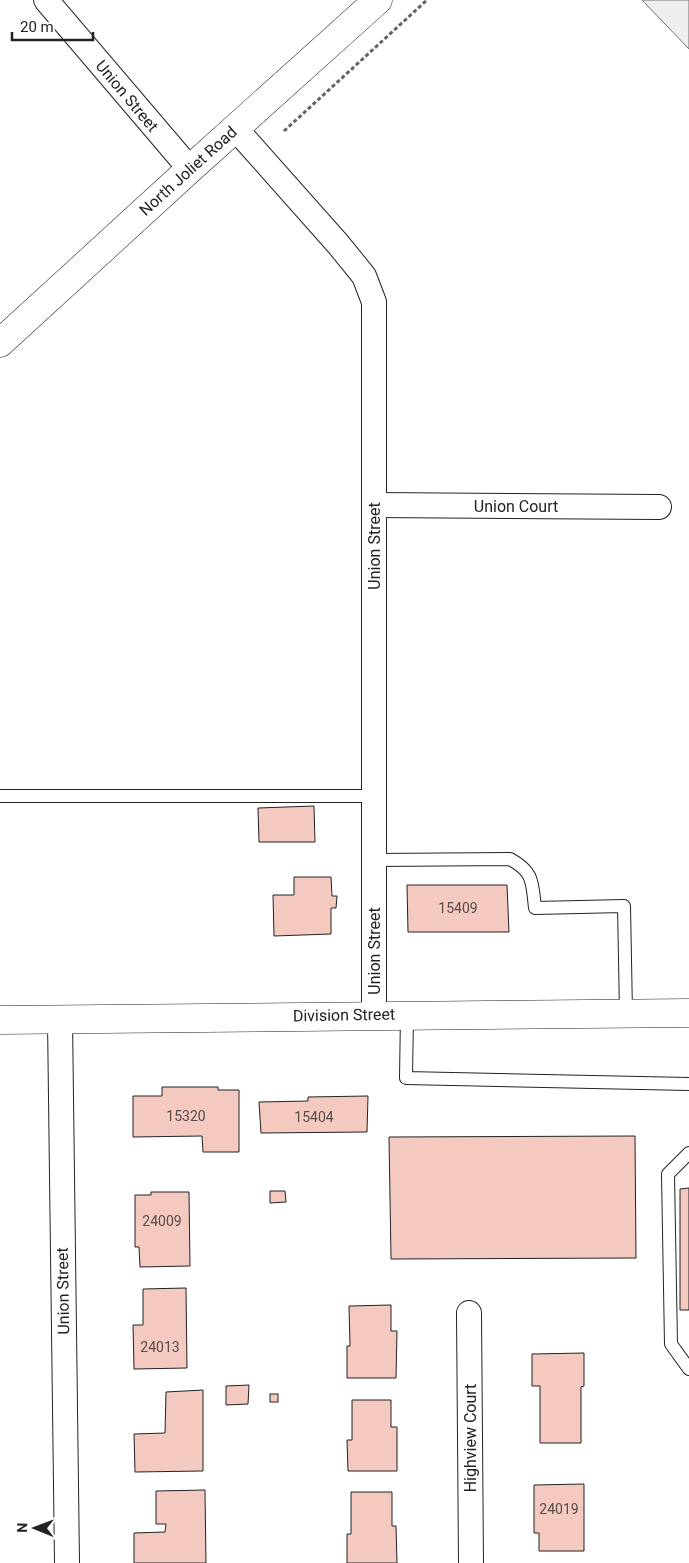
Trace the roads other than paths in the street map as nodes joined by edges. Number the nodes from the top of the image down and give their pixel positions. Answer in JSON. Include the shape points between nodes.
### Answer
{"nodes":[{"id":1,"x":46,"y":0,"type":"edge"},
{"id":2,"x":378,"y":0,"type":"edge"},
{"id":3,"x":235,"y":128,"type":"junction"},
{"id":4,"x":190,"y":169,"type":"junction"},
{"id":5,"x":0,"y":343,"type":"edge"},
{"id":6,"x":374,"y":504,"type":"junction"},
{"id":7,"x":659,"y":507,"type":"dead end"},
{"id":8,"x":0,"y":796,"type":"edge"},
{"id":9,"x":374,"y":796,"type":"junction"},
{"id":10,"x":374,"y":860,"type":"junction"},
{"id":11,"x":626,"y":1013,"type":"junction"},
{"id":12,"x":689,"y":1013,"type":"edge"},
{"id":13,"x":407,"y":1014,"type":"junction"},
{"id":14,"x":374,"y":1015,"type":"junction"},
{"id":15,"x":0,"y":1020,"type":"edge"},
{"id":16,"x":60,"y":1020,"type":"junction"},
{"id":17,"x":689,"y":1084,"type":"edge"},
{"id":18,"x":689,"y":1152,"type":"edge"},
{"id":19,"x":469,"y":1312,"type":"dead end"},
{"id":20,"x":689,"y":1369,"type":"edge"},
{"id":21,"x":67,"y":1563,"type":"edge"},
{"id":22,"x":471,"y":1563,"type":"edge"}],
"edges":[{"from":1,"to":4,"type":"street","name":"Union Street"},
{"from":2,"to":3,"type":"main road","name":"North Joliet Road"},
{"from":3,"to":4,"type":"main road","name":"North Joliet Road"},
{"from":3,"to":6,"type":"street","name":"Union Street","via":[[364,276],[374,302]]},
{"from":4,"to":5,"type":"main road","name":"North Joliet Road"},
{"from":6,"to":7,"type":"street","name":"Union Court"},
{"from":6,"to":9,"type":"street","name":"Union Street"},
{"from":8,"to":9,"type":"lane"},
{"from":9,"to":10,"type":"street","name":"Union Street"},
{"from":10,"to":11,"type":"lane","via":[[510,859],[522,866],[532,879],[535,908],[624,906]]},
{"from":10,"to":14,"type":"street","name":"Union Street"},
{"from":11,"to":12,"type":"main road","name":"Division Street"},
{"from":11,"to":13,"type":"main road","name":"Division Street"},
{"from":13,"to":14,"type":"main road","name":"Division Street"},
{"from":13,"to":17,"type":"lane","via":[[406,1078]]},
{"from":14,"to":16,"type":"main road","name":"Division Street"},
{"from":15,"to":16,"type":"main road","name":"Division Street"},
{"from":16,"to":21,"type":"street","name":"Union Street"},
{"from":18,"to":20,"type":"lane","via":[[668,1174],[671,1344]]},
{"from":19,"to":22,"type":"street","name":"Highview Court"}]}
